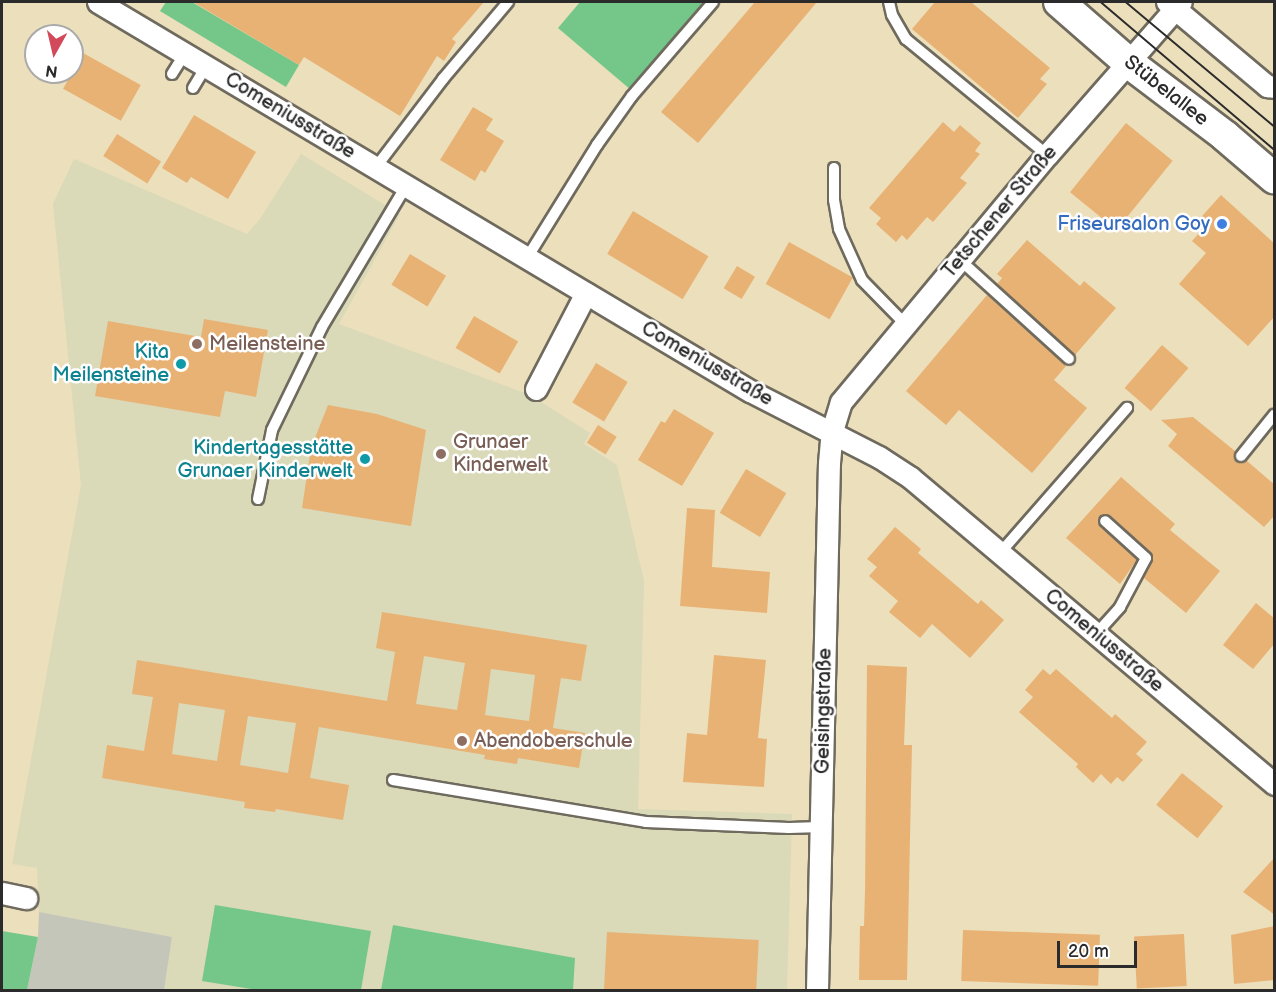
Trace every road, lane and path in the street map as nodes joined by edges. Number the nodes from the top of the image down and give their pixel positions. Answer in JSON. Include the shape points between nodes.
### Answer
{"nodes":[{"id":1,"x":98,"y":2,"type":"edge"},
{"id":2,"x":508,"y":2,"type":"edge"},
{"id":3,"x":713,"y":2,"type":"edge"},
{"id":4,"x":889,"y":2,"type":"edge"},
{"id":5,"x":1059,"y":2,"type":"edge"},
{"id":6,"x":1174,"y":4,"type":"edge"},
{"id":7,"x":184,"y":53,"type":"junction"},
{"id":8,"x":1129,"y":63,"type":"junction"},
{"id":9,"x":206,"y":66,"type":"junction"},
{"id":10,"x":172,"y":74,"type":"dead end"},
{"id":11,"x":1275,"y":87,"type":"edge"},
{"id":12,"x":193,"y":88,"type":"dead end"},
{"id":13,"x":1047,"y":155,"type":"junction"},
{"id":14,"x":376,"y":167,"type":"junction"},
{"id":15,"x":834,"y":168,"type":"dead end"},
{"id":16,"x":1275,"y":178,"type":"edge"},
{"id":17,"x":406,"y":186,"type":"junction"},
{"id":18,"x":527,"y":258,"type":"junction"},
{"id":19,"x":960,"y":260,"type":"junction"},
{"id":20,"x":586,"y":293,"type":"junction"},
{"id":21,"x":906,"y":325,"type":"junction"},
{"id":22,"x":1070,"y":359,"type":"dead end"},
{"id":23,"x":536,"y":389,"type":"dead end"},
{"id":24,"x":1127,"y":408,"type":"dead end"},
{"id":25,"x":1275,"y":416,"type":"edge"},
{"id":26,"x":832,"y":431,"type":"junction"},
{"id":27,"x":1241,"y":456,"type":"dead end"},
{"id":28,"x":258,"y":499,"type":"dead end"},
{"id":29,"x":1105,"y":520,"type":"dead end"},
{"id":30,"x":1000,"y":553,"type":"junction"},
{"id":31,"x":1096,"y":634,"type":"junction"},
{"id":32,"x":393,"y":780,"type":"dead end"},
{"id":33,"x":1275,"y":784,"type":"edge"},
{"id":34,"x":821,"y":827,"type":"junction"},
{"id":35,"x":2,"y":893,"type":"edge"},
{"id":36,"x":26,"y":898,"type":"dead end"},
{"id":37,"x":817,"y":990,"type":"edge"}],
"edges":[{"from":1,"to":7,"type":"street","name":"Comeniusstraße"},
{"from":2,"to":14,"type":"lane"},
{"from":3,"to":18,"type":"lane","via":[[632,96]]},
{"from":4,"to":13,"type":"lane","via":[[906,39]]},
{"from":5,"to":8,"type":"street","name":"Stübelallee"},
{"from":6,"to":8,"type":"street","name":"Tetschener Straße"},
{"from":6,"to":11,"type":"street","via":[[1268,86]]},
{"from":7,"to":9,"type":"street","name":"Comeniusstraße"},
{"from":7,"to":10,"type":"lane"},
{"from":8,"to":13,"type":"street","name":"Tetschener Straße"},
{"from":8,"to":16,"type":"street","name":"Stübelallee"},
{"from":9,"to":12,"type":"lane"},
{"from":9,"to":14,"type":"street","name":"Comeniusstraße"},
{"from":13,"to":19,"type":"street","name":"Tetschener Straße"},
{"from":14,"to":17,"type":"street","name":"Comeniusstraße"},
{"from":15,"to":21,"type":"lane","via":[[839,229],[862,280]]},
{"from":17,"to":18,"type":"street","name":"Comeniusstraße"},
{"from":17,"to":28,"type":"lane","via":[[322,327],[272,430]]},
{"from":18,"to":20,"type":"street","name":"Comeniusstraße"},
{"from":19,"to":21,"type":"street","name":"Tetschener Straße"},
{"from":19,"to":22,"type":"lane"},
{"from":20,"to":23,"type":"street"},
{"from":20,"to":26,"type":"street","name":"Comeniusstraße","via":[[765,399]]},
{"from":21,"to":26,"type":"street","name":"Tetschener Straße","via":[[841,402]]},
{"from":24,"to":30,"type":"lane"},
{"from":25,"to":27,"type":"lane"},
{"from":26,"to":30,"type":"street","name":"Comeniusstraße","via":[[911,478]]},
{"from":26,"to":34,"type":"street","name":"Geisingstraße"},
{"from":29,"to":31,"type":"lane","via":[[1146,558],[1120,607]]},
{"from":30,"to":31,"type":"street","name":"Comeniusstraße"},
{"from":31,"to":33,"type":"street","name":"Comeniusstraße"},
{"from":32,"to":34,"type":"lane","via":[[646,822]]},
{"from":34,"to":37,"type":"street","name":"Geisingstraße"},
{"from":35,"to":36,"type":"street"}]}
